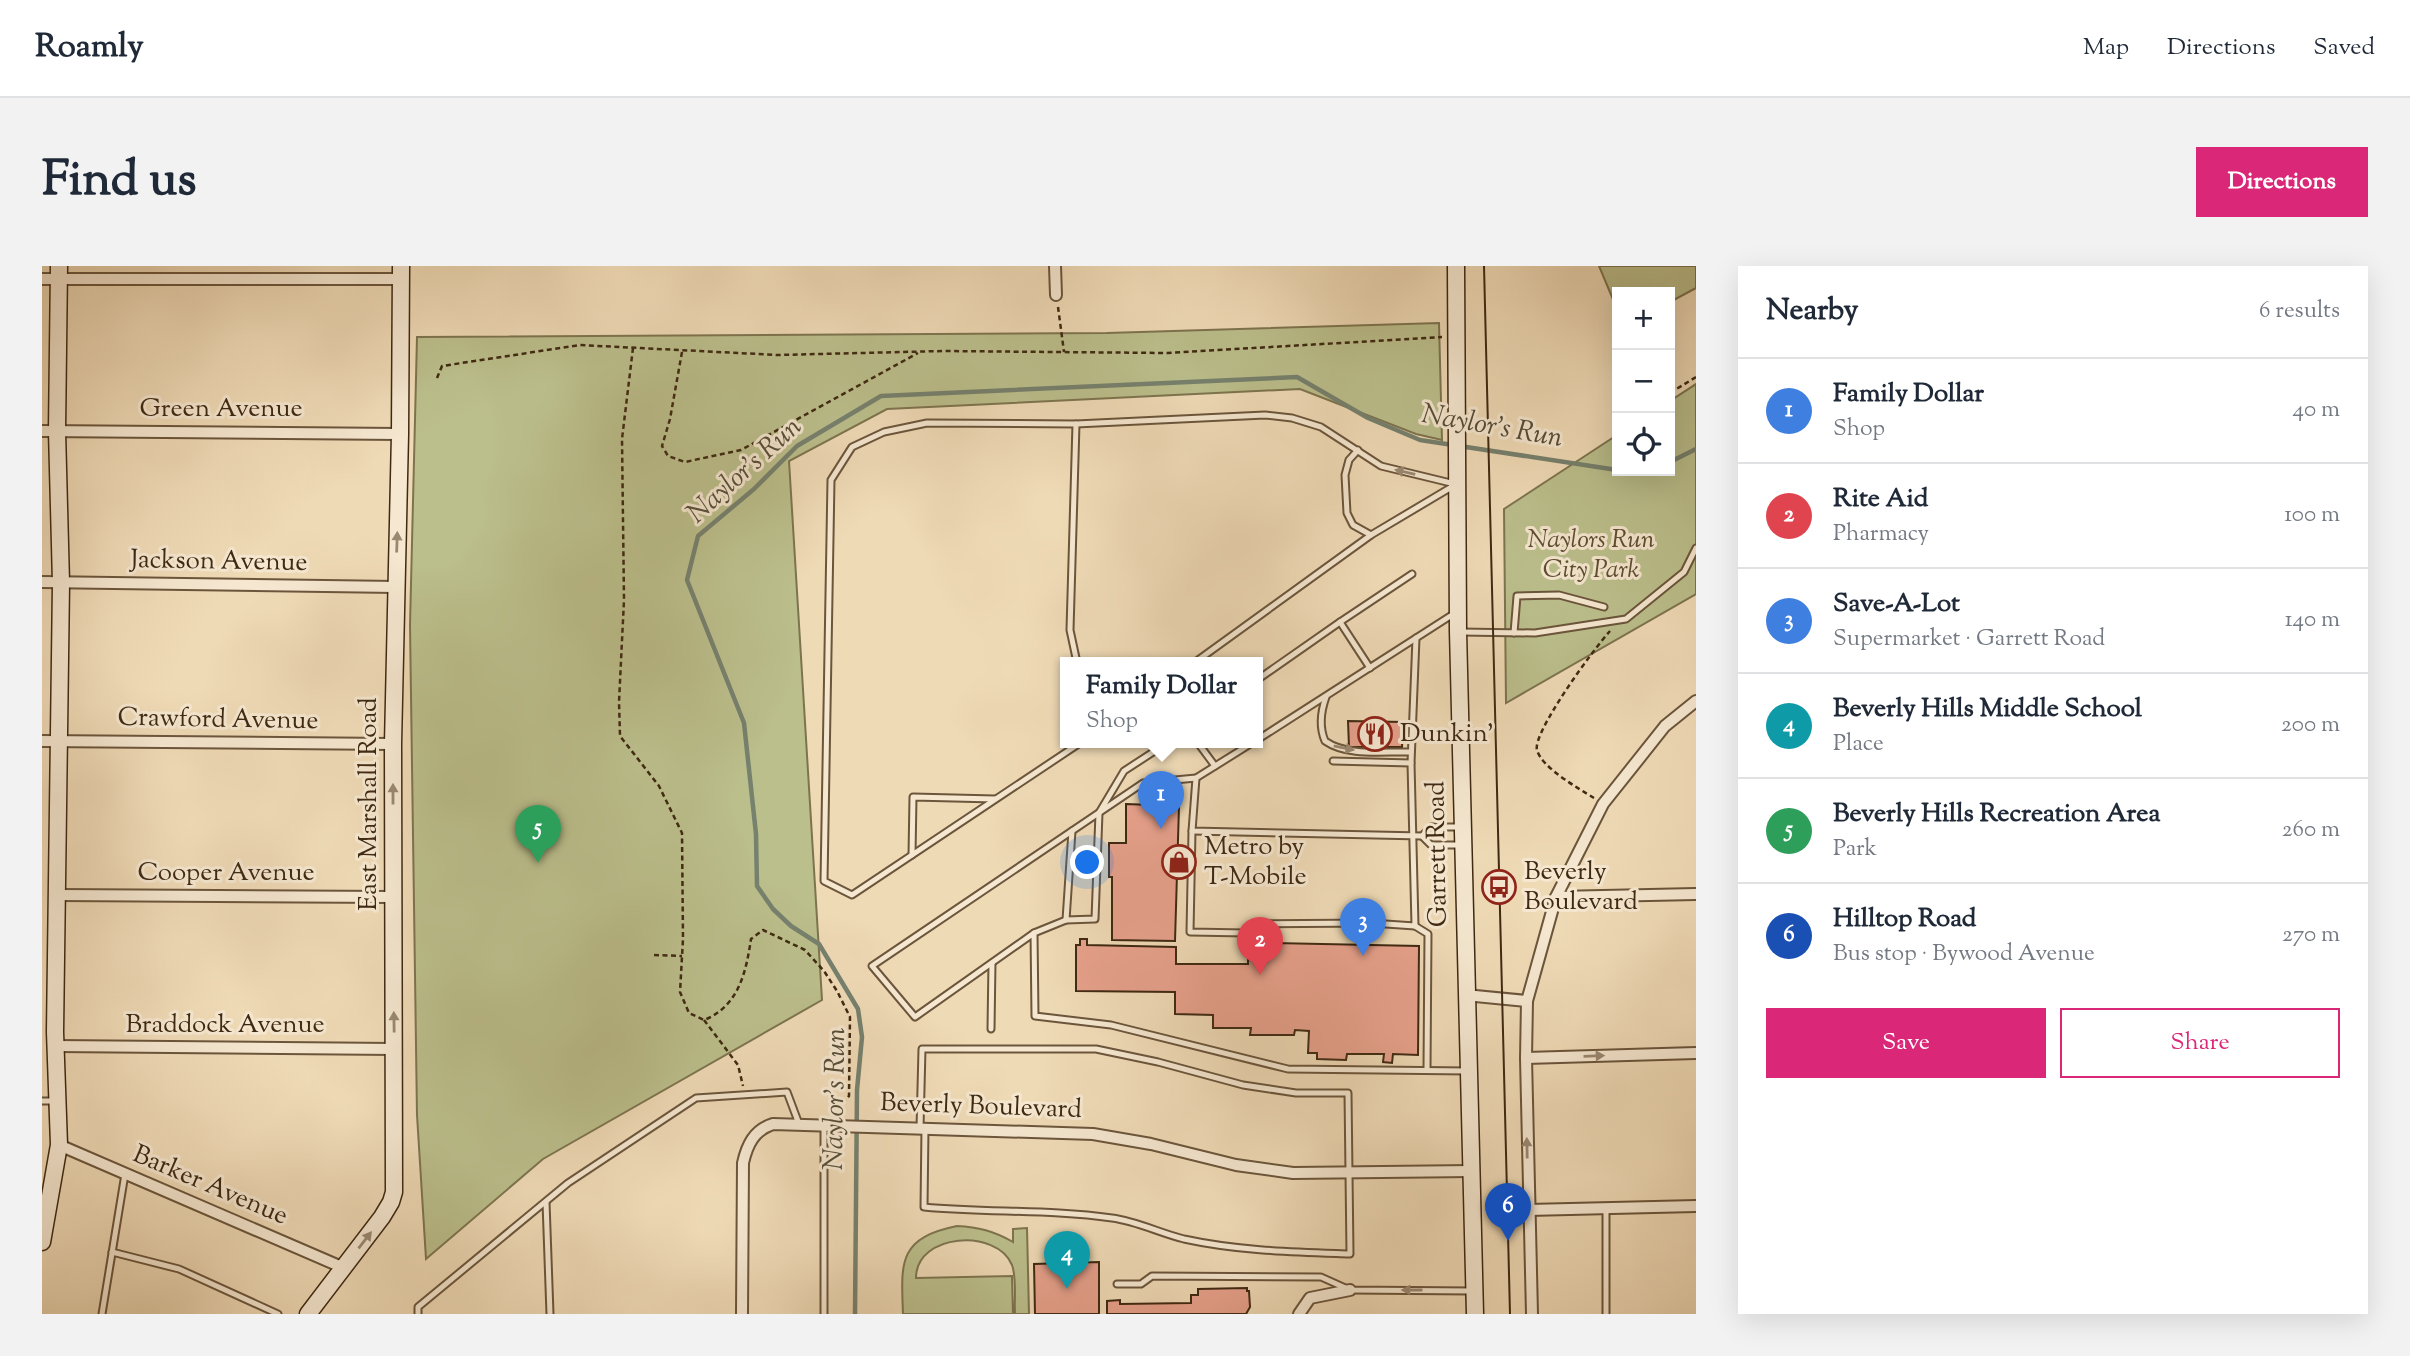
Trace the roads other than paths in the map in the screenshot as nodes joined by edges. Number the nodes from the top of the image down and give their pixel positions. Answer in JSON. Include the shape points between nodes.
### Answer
{"nodes":[{"id":1,"x":1055,"y":266,"type":"edge"},
{"id":2,"x":1455,"y":266,"type":"edge"},
{"id":3,"x":401,"y":272,"type":"edge"},
{"id":4,"x":59,"y":273,"type":"edge"},
{"id":5,"x":42,"y":279,"type":"edge"},
{"id":6,"x":1056,"y":295,"type":"road end"},
{"id":7,"x":1076,"y":424,"type":"junction"},
{"id":8,"x":49,"y":431,"type":"edge"},
{"id":9,"x":400,"y":434,"type":"junction"},
{"id":10,"x":1357,"y":450,"type":"junction"},
{"id":11,"x":1456,"y":484,"type":"junction"},
{"id":12,"x":1371,"y":535,"type":"junction"},
{"id":13,"x":1696,"y":548,"type":"edge"},
{"id":14,"x":1412,"y":574,"type":"dead end"},
{"id":15,"x":42,"y":582,"type":"edge"},
{"id":16,"x":61,"y":583,"type":"junction"},
{"id":17,"x":396,"y":587,"type":"junction"},
{"id":18,"x":1604,"y":607,"type":"dead end"},
{"id":19,"x":1458,"y":611,"type":"junction"},
{"id":20,"x":1340,"y":622,"type":"junction"},
{"id":21,"x":1458,"y":632,"type":"junction"},
{"id":22,"x":1514,"y":633,"type":"junction"},
{"id":23,"x":1416,"y":638,"type":"junction"},
{"id":24,"x":1076,"y":657,"type":"edge"},
{"id":25,"x":1202,"y":657,"type":"edge"},
{"id":26,"x":1370,"y":667,"type":"junction"},
{"id":27,"x":1263,"y":676,"type":"edge"},
{"id":28,"x":1326,"y":696,"type":"junction"},
{"id":29,"x":1696,"y":701,"type":"edge"},
{"id":30,"x":1263,"y":736,"type":"edge"},
{"id":31,"x":50,"y":741,"type":"edge"},
{"id":32,"x":393,"y":744,"type":"junction"},
{"id":33,"x":1073,"y":748,"type":"edge"},
{"id":34,"x":1159,"y":748,"type":"edge"},
{"id":35,"x":1202,"y":748,"type":"edge"},
{"id":36,"x":1244,"y":748,"type":"edge"},
{"id":37,"x":1411,"y":752,"type":"junction"},
{"id":38,"x":1333,"y":761,"type":"dead end"},
{"id":39,"x":1411,"y":763,"type":"junction"},
{"id":40,"x":1216,"y":766,"type":"junction"},
{"id":41,"x":1196,"y":778,"type":"junction"},
{"id":42,"x":997,"y":799,"type":"junction"},
{"id":43,"x":1100,"y":813,"type":"junction"},
{"id":44,"x":1462,"y":827,"type":"junction"},
{"id":45,"x":1072,"y":831,"type":"junction"},
{"id":46,"x":1192,"y":831,"type":"junction"},
{"id":47,"x":1412,"y":835,"type":"junction"},
{"id":48,"x":1422,"y":836,"type":"junction"},
{"id":49,"x":1462,"y":845,"type":"junction"},
{"id":50,"x":912,"y":855,"type":"junction"},
{"id":51,"x":58,"y":894,"type":"junction"},
{"id":52,"x":1696,"y":894,"type":"edge"},
{"id":53,"x":392,"y":897,"type":"junction"},
{"id":54,"x":1556,"y":897,"type":"junction"},
{"id":55,"x":1066,"y":920,"type":"junction"},
{"id":56,"x":1415,"y":926,"type":"junction"},
{"id":57,"x":1034,"y":933,"type":"junction"},
{"id":58,"x":992,"y":963,"type":"junction"},
{"id":59,"x":1465,"y":995,"type":"junction"},
{"id":60,"x":1527,"y":1000,"type":"junction"},
{"id":61,"x":991,"y":1030,"type":"dead end"},
{"id":62,"x":51,"y":1035,"type":"edge"},
{"id":63,"x":394,"y":1049,"type":"junction"},
{"id":64,"x":1696,"y":1053,"type":"edge"},
{"id":65,"x":1525,"y":1058,"type":"junction"},
{"id":66,"x":1427,"y":1070,"type":"junction"},
{"id":67,"x":1468,"y":1071,"type":"junction"},
{"id":68,"x":50,"y":1101,"type":"edge"},
{"id":69,"x":799,"y":1124,"type":"junction"},
{"id":70,"x":824,"y":1124,"type":"junction"},
{"id":71,"x":923,"y":1128,"type":"junction"},
{"id":72,"x":59,"y":1145,"type":"junction"},
{"id":73,"x":1472,"y":1171,"type":"junction"},
{"id":74,"x":1349,"y":1173,"type":"junction"},
{"id":75,"x":125,"y":1174,"type":"junction"},
{"id":76,"x":546,"y":1201,"type":"junction"},
{"id":77,"x":1696,"y":1206,"type":"edge"},
{"id":78,"x":1606,"y":1208,"type":"junction"},
{"id":79,"x":1528,"y":1210,"type":"junction"},
{"id":80,"x":42,"y":1242,"type":"edge"},
{"id":81,"x":112,"y":1252,"type":"junction"},
{"id":82,"x":344,"y":1268,"type":"junction"},
{"id":83,"x":1117,"y":1284,"type":"dead end"},
{"id":84,"x":1350,"y":1290,"type":"junction"},
{"id":85,"x":1474,"y":1291,"type":"junction"},
{"id":86,"x":102,"y":1314,"type":"edge"},
{"id":87,"x":278,"y":1314,"type":"edge"},
{"id":88,"x":308,"y":1314,"type":"edge"},
{"id":89,"x":418,"y":1314,"type":"edge"},
{"id":90,"x":550,"y":1314,"type":"edge"},
{"id":91,"x":742,"y":1314,"type":"edge"},
{"id":92,"x":824,"y":1314,"type":"edge"},
{"id":93,"x":1299,"y":1314,"type":"edge"},
{"id":94,"x":1475,"y":1314,"type":"edge"},
{"id":95,"x":1532,"y":1314,"type":"edge"},
{"id":96,"x":1606,"y":1314,"type":"edge"}],
"edges":[{"from":1,"to":6,"type":"street"},
{"from":2,"to":11,"type":"main road","name":"Garrett Road"},
{"from":3,"to":4,"type":"street"},
{"from":3,"to":9,"type":"main road","name":"East Marshall Road"},
{"from":4,"to":5,"type":"street"},
{"from":4,"to":8,"type":"main road"},
{"from":7,"to":10,"type":"lane","via":[[1265,415],[1321,427]]},
{"from":7,"to":24,"type":"lane","via":[[1070,630]]},
{"from":7,"to":50,"type":"lane","via":[[927,423],[884,432],[852,447],[831,480],[824,881],[852,895]]},
{"from":8,"to":9,"type":"street","name":"Green Avenue"},
{"from":8,"to":16,"type":"main road"},
{"from":17,"to":9,"type":"main road","name":"East Marshall Road","one_way":true},
{"from":11,"to":10,"type":"lane","one_way":true,"via":[[1381,466]]},
{"from":10,"to":12,"type":"lane","via":[[1345,475],[1348,513],[1353,525]]},
{"from":11,"to":12,"type":"lane"},
{"from":11,"to":19,"type":"main road","name":"Garrett Road"},
{"from":12,"to":25,"type":"lane"},
{"from":13,"to":22,"type":"lane","via":[[1684,572],[1626,620]]},
{"from":14,"to":20,"type":"lane"},
{"from":15,"to":16,"type":"street","name":"Jackson Avenue"},
{"from":16,"to":17,"type":"street","name":"Jackson Avenue"},
{"from":16,"to":31,"type":"main road"},
{"from":17,"to":32,"type":"main road","name":"East Marshall Road"},
{"from":18,"to":22,"type":"lane","via":[[1559,595],[1517,596]]},
{"from":19,"to":21,"type":"main road","name":"Garrett Road"},
{"from":19,"to":23,"type":"lane"},
{"from":20,"to":26,"type":"lane"},
{"from":20,"to":27,"type":"lane"},
{"from":21,"to":22,"type":"lane"},
{"from":21,"to":44,"type":"main road","name":"Garrett Road"},
{"from":23,"to":26,"type":"lane"},
{"from":23,"to":37,"type":"lane"},
{"from":26,"to":28,"type":"lane"},
{"from":28,"to":30,"type":"lane"},
{"from":28,"to":37,"type":"lane","one_way":true,"via":[[1321,726],[1325,741],[1332,746],[1349,751]]},
{"from":29,"to":54,"type":"street","via":[[1665,726],[1603,804]]},
{"from":31,"to":32,"type":"street","name":"Crawford Avenue"},
{"from":31,"to":51,"type":"main road"},
{"from":53,"to":32,"type":"main road","name":"East Marshall Road","one_way":true},
{"from":33,"to":42,"type":"lane"},
{"from":34,"to":43,"type":"lane","via":[[1124,771]]},
{"from":35,"to":40,"type":"lane"},
{"from":36,"to":40,"type":"lane"},
{"from":37,"to":39,"type":"lane"},
{"from":38,"to":39,"type":"lane"},
{"from":39,"to":47,"type":"lane"},
{"from":40,"to":41,"type":"lane"},
{"from":41,"to":43,"type":"lane","via":[[1143,783]]},
{"from":41,"to":46,"type":"lane"},
{"from":42,"to":50,"type":"lane"},
{"from":42,"to":50,"type":"lane","via":[[913,797]]},
{"from":43,"to":45,"type":"lane"},
{"from":43,"to":55,"type":"lane","via":[[1095,919]]},
{"from":44,"to":48,"type":"lane","via":[[1431,827]]},
{"from":44,"to":49,"type":"main road","name":"Garrett Road"},
{"from":45,"to":55,"type":"lane"},
{"from":45,"to":58,"type":"lane","via":[[872,965],[915,1017]]},
{"from":46,"to":47,"type":"lane"},
{"from":46,"to":56,"type":"lane","via":[[1190,932],[1246,933],[1255,924]]},
{"from":47,"to":48,"type":"lane"},
{"from":47,"to":56,"type":"lane"},
{"from":48,"to":49,"type":"lane","via":[[1431,845]]},
{"from":49,"to":59,"type":"main road","name":"Garrett Road"},
{"from":51,"to":53,"type":"street","name":"Cooper Avenue"},
{"from":51,"to":62,"type":"main road"},
{"from":52,"to":54,"type":"street"},
{"from":63,"to":53,"type":"main road","name":"East Marshall Road","one_way":true},
{"from":54,"to":60,"type":"street"},
{"from":55,"to":57,"type":"lane"},
{"from":56,"to":66,"type":"lane","via":[[1428,934]]},
{"from":57,"to":58,"type":"lane"},
{"from":57,"to":66,"type":"lane","via":[[1035,1016],[1111,1025],[1287,1069]]},
{"from":58,"to":61,"type":"lane"},
{"from":59,"to":60,"type":"street"},
{"from":59,"to":67,"type":"main road","name":"Garrett Road"},
{"from":60,"to":65,"type":"street"},
{"from":62,"to":63,"type":"street","name":"Braddock Avenue"},
{"from":62,"to":68,"type":"main road"},
{"from":82,"to":63,"type":"main road","name":"East Marshall Road","one_way":true,"via":[[393,1196]]},
{"from":65,"to":64,"type":"street","one_way":true},
{"from":79,"to":65,"type":"street","one_way":true},
{"from":66,"to":67,"type":"lane"},
{"from":67,"to":73,"type":"main road","name":"Garrett Road"},
{"from":68,"to":72,"type":"main road"},
{"from":69,"to":70,"type":"street","name":"Beverly Boulevard"},
{"from":69,"to":76,"type":"lane","via":[[787,1092],[696,1098]]},
{"from":69,"to":91,"type":"street","name":"Beverly Boulevard","via":[[762,1127],[746,1149]]},
{"from":70,"to":71,"type":"street","name":"Beverly Boulevard"},
{"from":70,"to":92,"type":"lane"},
{"from":71,"to":74,"type":"street","name":"Beverly Boulevard","via":[[1093,1134],[1236,1165],[1293,1173]]},
{"from":71,"to":74,"type":"lane","via":[[924,1206],[1115,1218],[1183,1238],[1250,1250],[1350,1254]]},
{"from":71,"to":74,"type":"lane","via":[[922,1049],[1096,1049],[1243,1085],[1296,1093],[1348,1093]]},
{"from":72,"to":75,"type":"street","name":"Barker Avenue"},
{"from":72,"to":80,"type":"main road"},
{"from":73,"to":74,"type":"street","name":"Beverly Boulevard"},
{"from":73,"to":85,"type":"main road","name":"Garrett Road"},
{"from":75,"to":81,"type":"lane"},
{"from":75,"to":82,"type":"street","name":"Barker Avenue"},
{"from":76,"to":89,"type":"lane","via":[[418,1307]]},
{"from":76,"to":90,"type":"lane"},
{"from":77,"to":78,"type":"street"},
{"from":78,"to":79,"type":"street"},
{"from":78,"to":96,"type":"lane"},
{"from":79,"to":95,"type":"street"},
{"from":81,"to":86,"type":"lane"},
{"from":81,"to":87,"type":"lane","via":[[179,1269]]},
{"from":82,"to":88,"type":"main road","name":"East Marshall Road"},
{"from":83,"to":84,"type":"lane","via":[[1141,1284],[1152,1276],[1321,1277]]},
{"from":85,"to":84,"type":"lane","one_way":true},
{"from":84,"to":93,"type":"street","via":[[1310,1298]]},
{"from":85,"to":94,"type":"main road","name":"Garrett Road"}]}
